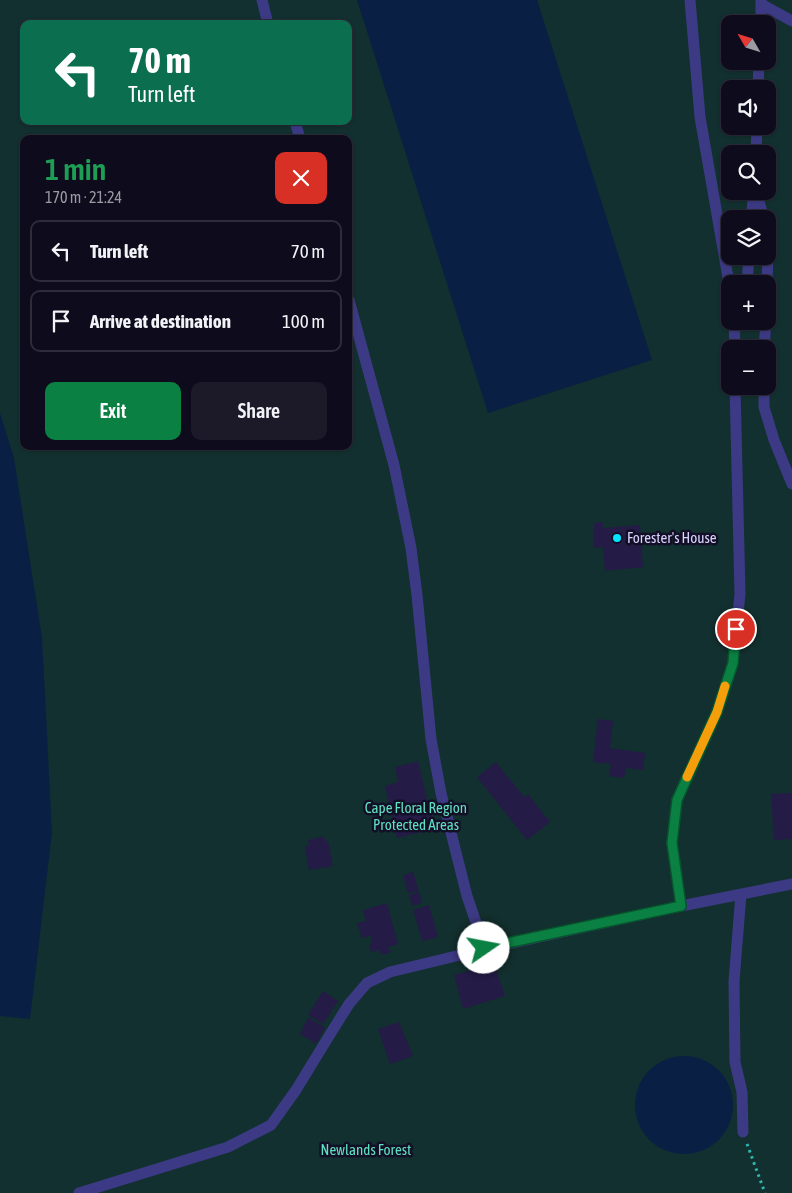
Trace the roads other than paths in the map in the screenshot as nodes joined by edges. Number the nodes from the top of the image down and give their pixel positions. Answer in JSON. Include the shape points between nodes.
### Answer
{"nodes":[{"id":1,"x":262,"y":0,"type":"edge"},
{"id":2,"x":690,"y":0,"type":"edge"},
{"id":3,"x":761,"y":2,"type":"edge"},
{"id":4,"x":761,"y":15,"type":"edge"},
{"id":5,"x":267,"y":20,"type":"edge"},
{"id":6,"x":792,"y":21,"type":"edge"},
{"id":7,"x":728,"y":275,"type":"edge"},
{"id":8,"x":352,"y":311,"type":"edge"},
{"id":9,"x":736,"y":395,"type":"edge"},
{"id":10,"x":764,"y":395,"type":"edge"},
{"id":11,"x":792,"y":484,"type":"edge"},
{"id":12,"x":792,"y":884,"type":"edge"},
{"id":13,"x":741,"y":894,"type":"junction"},
{"id":14,"x":681,"y":906,"type":"junction"},
{"id":15,"x":484,"y":948,"type":"junction"},
{"id":16,"x":743,"y":1132,"type":"road end"},
{"id":17,"x":79,"y":1193,"type":"edge"}],
"edges":[{"from":1,"to":5,"type":"lane"},
{"from":2,"to":7,"type":"lane","via":[[700,117]]},
{"from":3,"to":4,"type":"lane"},
{"from":3,"to":6,"type":"lane"},
{"from":8,"to":15,"type":"lane","via":[[402,501],[417,595],[431,739],[441,793]]},
{"from":9,"to":14,"type":"lane","via":[[740,594],[733,663],[717,712],[677,800],[672,843]]},
{"from":10,"to":11,"type":"lane","via":[[774,440]]},
{"from":12,"to":13,"type":"lane"},
{"from":13,"to":14,"type":"lane"},
{"from":13,"to":16,"type":"lane","via":[[734,981],[736,1062],[742,1092]]},
{"from":14,"to":15,"type":"lane"},
{"from":15,"to":17,"type":"lane","via":[[390,972],[367,983],[349,1004],[272,1124],[228,1147]]}]}
